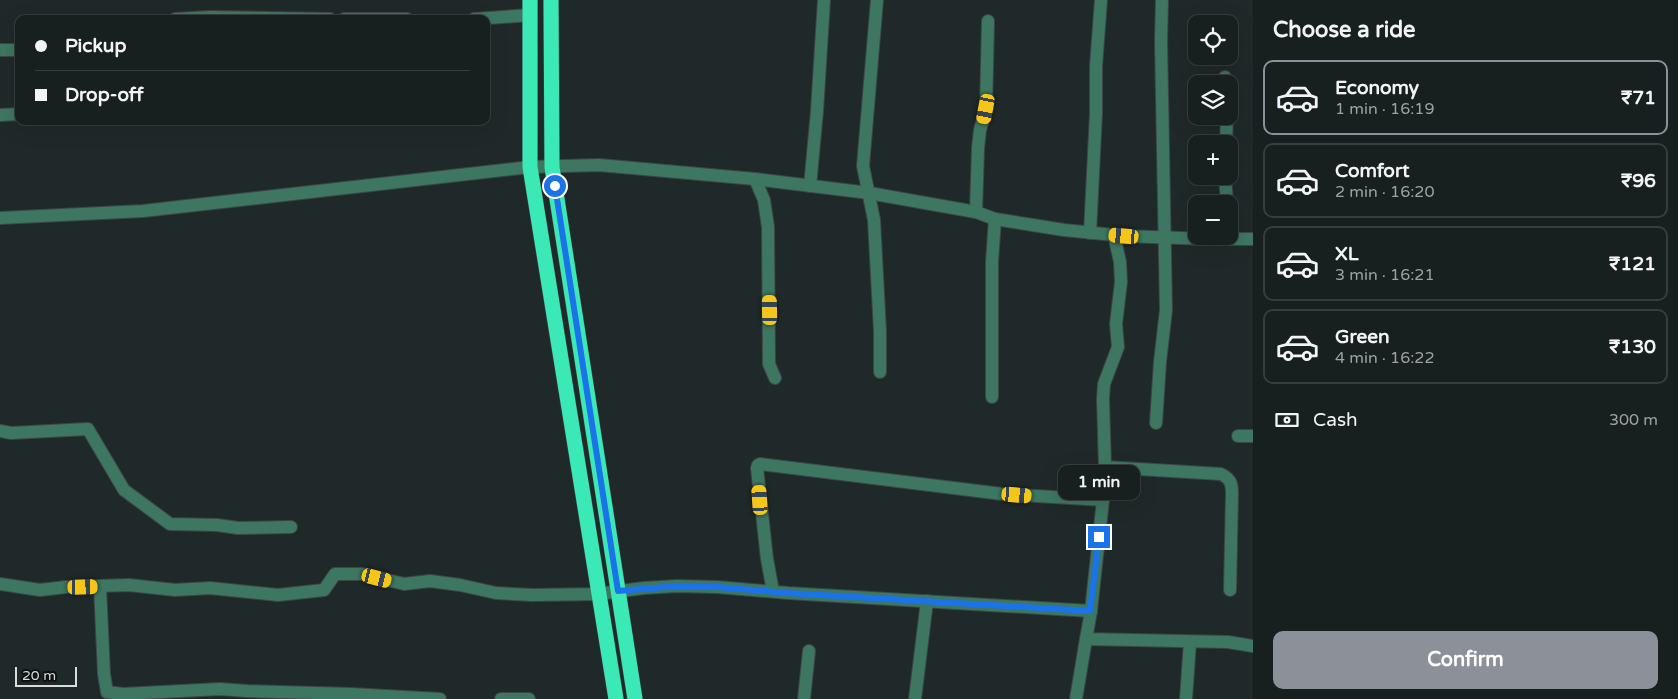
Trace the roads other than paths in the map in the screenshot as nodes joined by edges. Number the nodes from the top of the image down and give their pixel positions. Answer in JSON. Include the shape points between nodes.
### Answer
{"nodes":[{"id":1,"x":551,"y":0,"type":"edge"},
{"id":2,"x":824,"y":0,"type":"edge"},
{"id":3,"x":877,"y":0,"type":"edge"},
{"id":4,"x":1101,"y":0,"type":"edge"},
{"id":5,"x":1162,"y":0,"type":"edge"},
{"id":6,"x":530,"y":8,"type":"edge"},
{"id":7,"x":490,"y":16,"type":"edge"},
{"id":8,"x":988,"y":22,"type":"dead end"},
{"id":9,"x":0,"y":50,"type":"edge"},
{"id":10,"x":15,"y":50,"type":"edge"},
{"id":11,"x":15,"y":114,"type":"edge"},
{"id":12,"x":0,"y":115,"type":"edge"},
{"id":13,"x":552,"y":167,"type":"junction"},
{"id":14,"x":530,"y":168,"type":"junction"},
{"id":15,"x":755,"y":179,"type":"junction"},
{"id":16,"x":810,"y":186,"type":"junction"},
{"id":17,"x":869,"y":192,"type":"junction"},
{"id":18,"x":976,"y":212,"type":"junction"},
{"id":19,"x":0,"y":218,"type":"edge"},
{"id":20,"x":995,"y":219,"type":"junction"},
{"id":21,"x":1090,"y":233,"type":"junction"},
{"id":22,"x":1114,"y":235,"type":"junction"},
{"id":23,"x":1164,"y":238,"type":"junction"},
{"id":24,"x":1188,"y":238,"type":"edge"},
{"id":25,"x":1238,"y":239,"type":"edge"},
{"id":26,"x":1253,"y":239,"type":"edge"},
{"id":27,"x":880,"y":372,"type":"dead end"},
{"id":28,"x":775,"y":378,"type":"dead end"},
{"id":29,"x":992,"y":397,"type":"dead end"},
{"id":30,"x":1156,"y":423,"type":"dead end"},
{"id":31,"x":0,"y":431,"type":"edge"},
{"id":32,"x":1238,"y":436,"type":"dead end"},
{"id":33,"x":1253,"y":436,"type":"edge"},
{"id":34,"x":1104,"y":467,"type":"junction"},
{"id":35,"x":1103,"y":500,"type":"junction"},
{"id":36,"x":291,"y":527,"type":"dead end"},
{"id":37,"x":0,"y":584,"type":"edge"},
{"id":38,"x":100,"y":587,"type":"junction"},
{"id":39,"x":1230,"y":590,"type":"dead end"},
{"id":40,"x":618,"y":591,"type":"junction"},
{"id":41,"x":773,"y":591,"type":"junction"},
{"id":42,"x":598,"y":594,"type":"junction"},
{"id":43,"x":927,"y":601,"type":"junction"},
{"id":44,"x":1090,"y":611,"type":"junction"},
{"id":45,"x":1086,"y":639,"type":"junction"},
{"id":46,"x":1190,"y":642,"type":"junction"},
{"id":47,"x":1253,"y":646,"type":"edge"},
{"id":48,"x":810,"y":651,"type":"dead end"},
{"id":49,"x":440,"y":699,"type":"edge"},
{"id":50,"x":501,"y":699,"type":"edge"},
{"id":51,"x":529,"y":699,"type":"edge"},
{"id":52,"x":616,"y":699,"type":"edge"},
{"id":53,"x":635,"y":699,"type":"edge"},
{"id":54,"x":804,"y":699,"type":"edge"},
{"id":55,"x":914,"y":699,"type":"edge"},
{"id":56,"x":1076,"y":699,"type":"edge"},
{"id":57,"x":1186,"y":699,"type":"edge"}],
"edges":[{"from":1,"to":13,"type":"highway"},
{"from":2,"to":16,"type":"street"},
{"from":3,"to":17,"type":"street","via":[[863,166]]},
{"from":4,"to":21,"type":"street"},
{"from":5,"to":23,"type":"street"},
{"from":6,"to":7,"type":"street"},
{"from":6,"to":14,"type":"highway"},
{"from":8,"to":18,"type":"street","via":[[986,109],[978,148]]},
{"from":9,"to":10,"type":"street"},
{"from":11,"to":12,"type":"street"},
{"from":13,"to":14,"type":"street"},
{"from":13,"to":15,"type":"street","via":[[599,165]]},
{"from":13,"to":40,"type":"highway"},
{"from":14,"to":19,"type":"street","via":[[143,211]]},
{"from":14,"to":42,"type":"highway"},
{"from":15,"to":16,"type":"street"},
{"from":15,"to":28,"type":"street","via":[[764,200],[768,227],[769,364]]},
{"from":16,"to":17,"type":"street"},
{"from":17,"to":18,"type":"street"},
{"from":17,"to":27,"type":"street","via":[[874,220]]},
{"from":18,"to":20,"type":"street"},
{"from":20,"to":21,"type":"street"},
{"from":20,"to":29,"type":"street"},
{"from":21,"to":22,"type":"street"},
{"from":22,"to":23,"type":"street"},
{"from":22,"to":34,"type":"street","via":[[1121,282],[1116,324],[1118,347],[1102,399]]},
{"from":23,"to":24,"type":"street"},
{"from":23,"to":30,"type":"street","via":[[1166,310]]},
{"from":25,"to":26,"type":"street"},
{"from":31,"to":36,"type":"street","via":[[88,429],[124,490],[170,524]]},
{"from":32,"to":33,"type":"street"},
{"from":34,"to":35,"type":"street"},
{"from":34,"to":39,"type":"street","via":[[1221,474],[1227,477],[1232,483]]},
{"from":35,"to":41,"type":"street","via":[[1002,494],[760,464],[757,468],[760,500]]},
{"from":35,"to":44,"type":"street"},
{"from":37,"to":38,"type":"street","via":[[40,590]]},
{"from":38,"to":42,"type":"street","via":[[210,588],[278,595],[324,590],[335,574],[363,574],[404,584],[430,581],[496,593]]},
{"from":38,"to":49,"type":"street","via":[[107,692],[220,689]]},
{"from":40,"to":41,"type":"street","via":[[677,586]]},
{"from":40,"to":42,"type":"street"},
{"from":40,"to":53,"type":"highway"},
{"from":41,"to":43,"type":"street"},
{"from":42,"to":52,"type":"highway"},
{"from":43,"to":44,"type":"street"},
{"from":43,"to":55,"type":"street"},
{"from":44,"to":45,"type":"street"},
{"from":45,"to":46,"type":"street"},
{"from":45,"to":56,"type":"street"},
{"from":46,"to":47,"type":"street"},
{"from":46,"to":57,"type":"street"},
{"from":48,"to":54,"type":"street"},
{"from":50,"to":51,"type":"street"}]}
